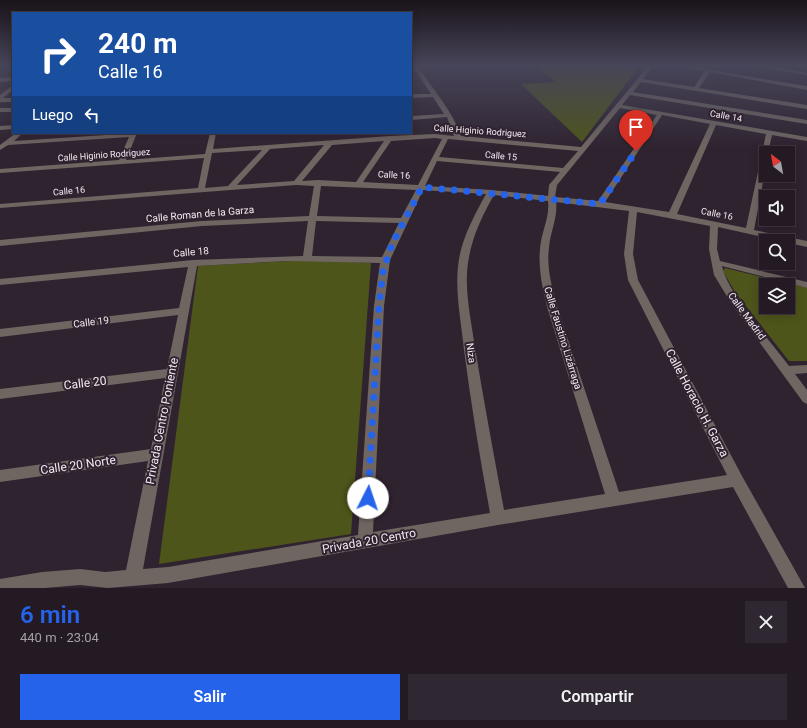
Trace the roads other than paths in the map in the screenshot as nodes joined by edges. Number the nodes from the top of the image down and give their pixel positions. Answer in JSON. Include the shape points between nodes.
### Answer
{"nodes":[{"id":1,"x":433,"y":92,"type":"edge"},
{"id":2,"x":769,"y":92,"type":"edge"},
{"id":3,"x":629,"y":93,"type":"joint"},
{"id":4,"x":435,"y":95,"type":"junction"},
{"id":5,"x":412,"y":96,"type":"edge"},
{"id":6,"x":1,"y":97,"type":"edge"},
{"id":7,"x":12,"y":100,"type":"edge"},
{"id":8,"x":618,"y":106,"type":"junction"},
{"id":9,"x":807,"y":106,"type":"edge"},
{"id":10,"x":0,"y":110,"type":"edge"},
{"id":11,"x":12,"y":110,"type":"edge"},
{"id":12,"x":661,"y":113,"type":"junction"},
{"id":13,"x":448,"y":115,"type":"junction"},
{"id":14,"x":412,"y":118,"type":"edge"},
{"id":15,"x":807,"y":122,"type":"edge"},
{"id":16,"x":714,"y":123,"type":"junction"},
{"id":17,"x":12,"y":127,"type":"edge"},
{"id":18,"x":0,"y":128,"type":"edge"},
{"id":19,"x":769,"y":132,"type":"junction"},
{"id":20,"x":19,"y":134,"type":"edge"},
{"id":21,"x":134,"y":134,"type":"edge"},
{"id":22,"x":213,"y":134,"type":"edge"},
{"id":23,"x":446,"y":136,"type":"junction"},
{"id":24,"x":458,"y":137,"type":"junction"},
{"id":25,"x":390,"y":138,"type":"junction"},
{"id":26,"x":807,"y":139,"type":"edge"},
{"id":27,"x":7,"y":143,"type":"junction"},
{"id":28,"x":330,"y":143,"type":"junction"},
{"id":29,"x":268,"y":147,"type":"junction"},
{"id":30,"x":0,"y":148,"type":"edge"},
{"id":31,"x":582,"y":149,"type":"junction"},
{"id":32,"x":209,"y":153,"type":"junction"},
{"id":33,"x":436,"y":159,"type":"junction"},
{"id":34,"x":122,"y":162,"type":"junction"},
{"id":35,"x":564,"y":170,"type":"junction"},
{"id":36,"x":0,"y":171,"type":"edge"},
{"id":37,"x":318,"y":182,"type":"junction"},
{"id":38,"x":296,"y":183,"type":"junction"},
{"id":39,"x":358,"y":184,"type":"junction"},
{"id":40,"x":422,"y":187,"type":"junction"},
{"id":41,"x":230,"y":188,"type":"junction"},
{"id":42,"x":201,"y":190,"type":"junction"},
{"id":43,"x":491,"y":192,"type":"junction"},
{"id":44,"x":552,"y":198,"type":"junction"},
{"id":45,"x":600,"y":204,"type":"junction"},
{"id":46,"x":0,"y":206,"type":"edge"},
{"id":47,"x":634,"y":209,"type":"junction"},
{"id":48,"x":672,"y":215,"type":"junction"},
{"id":49,"x":312,"y":218,"type":"junction"},
{"id":50,"x":403,"y":221,"type":"junction"},
{"id":51,"x":714,"y":224,"type":"junction"},
{"id":52,"x":750,"y":231,"type":"junction"},
{"id":53,"x":0,"y":243,"type":"edge"},
{"id":54,"x":807,"y":244,"type":"edge"},
{"id":55,"x":307,"y":257,"type":"junction"},
{"id":56,"x":386,"y":260,"type":"junction"},
{"id":57,"x":715,"y":262,"type":"junction"},
{"id":58,"x":193,"y":263,"type":"junction"},
{"id":59,"x":0,"y":282,"type":"edge"},
{"id":60,"x":807,"y":285,"type":"edge"},
{"id":61,"x":183,"y":311,"type":"junction"},
{"id":62,"x":0,"y":333,"type":"edge"},
{"id":63,"x":786,"y":370,"type":"junction"},
{"id":64,"x":807,"y":370,"type":"edge"},
{"id":65,"x":171,"y":373,"type":"junction"},
{"id":66,"x":0,"y":394,"type":"edge"},
{"id":67,"x":807,"y":399,"type":"edge"},
{"id":68,"x":156,"y":454,"type":"junction"},
{"id":69,"x":0,"y":476,"type":"edge"},
{"id":70,"x":737,"y":480,"type":"junction"},
{"id":71,"x":614,"y":499,"type":"junction"},
{"id":72,"x":498,"y":518,"type":"junction"},
{"id":73,"x":365,"y":542,"type":"junction"},
{"id":74,"x":133,"y":578,"type":"junction"},
{"id":75,"x":78,"y":583,"type":"edge"},
{"id":76,"x":0,"y":587,"type":"edge"},
{"id":77,"x":797,"y":588,"type":"edge"}],
"edges":[{"from":1,"to":4,"type":"street"},
{"from":2,"to":9,"type":"street"},
{"from":3,"to":8,"type":"street","name":"Calle Faustino Lizárraga"},
{"from":3,"to":15,"type":"street"},
{"from":4,"to":5,"type":"street"},
{"from":4,"to":13,"type":"street"},
{"from":6,"to":7,"type":"street"},
{"from":8,"to":12,"type":"street","name":"Calle 14"},
{"from":8,"to":31,"type":"street","name":"Calle Faustino Lizárraga"},
{"from":10,"to":11,"type":"street"},
{"from":12,"to":16,"type":"street","name":"Calle 14"},
{"from":12,"to":45,"type":"street"},
{"from":13,"to":14,"type":"street"},
{"from":13,"to":24,"type":"street","via":[[456,126]]},
{"from":16,"to":19,"type":"street","name":"Calle 14"},
{"from":16,"to":48,"type":"street"},
{"from":17,"to":18,"type":"street"},
{"from":19,"to":26,"type":"street","name":"Calle 14"},
{"from":19,"to":52,"type":"street"},
{"from":20,"to":27,"type":"street"},
{"from":21,"to":27,"type":"street"},
{"from":21,"to":34,"type":"street"},
{"from":22,"to":32,"type":"street"},
{"from":23,"to":24,"type":"street","name":"Calle Higinio Rodriguez"},
{"from":23,"to":25,"type":"street","name":"Calle Higinio Rodriguez"},
{"from":23,"to":33,"type":"street"},
{"from":24,"to":31,"type":"street","name":"Calle Higinio Rodriguez"},
{"from":25,"to":28,"type":"street","name":"Calle Higinio Rodriguez"},
{"from":25,"to":39,"type":"street"},
{"from":27,"to":30,"type":"street"},
{"from":28,"to":29,"type":"street","name":"Calle Higinio Rodriguez"},
{"from":28,"to":38,"type":"street"},
{"from":29,"to":32,"type":"street","name":"Calle Higinio Rodriguez"},
{"from":29,"to":41,"type":"street"},
{"from":31,"to":35,"type":"street","name":"Calle Faustino Lizárraga"},
{"from":32,"to":34,"type":"street","name":"Calle Higinio Rodriguez"},
{"from":32,"to":42,"type":"street"},
{"from":33,"to":35,"type":"street","name":"Calle 15"},
{"from":33,"to":40,"type":"street"},
{"from":34,"to":36,"type":"street","name":"Calle Higinio Rodriguez"},
{"from":35,"to":44,"type":"street","name":"Calle Faustino Lizárraga","via":[[551,188]]},
{"from":37,"to":38,"type":"street","name":"Calle 16"},
{"from":37,"to":39,"type":"street","name":"Calle 16"},
{"from":37,"to":49,"type":"street"},
{"from":38,"to":41,"type":"street","name":"Calle 16"},
{"from":39,"to":40,"type":"street","name":"Calle 16"},
{"from":40,"to":43,"type":"street","name":"Calle 16"},
{"from":40,"to":50,"type":"street"},
{"from":41,"to":42,"type":"street","name":"Calle 16"},
{"from":42,"to":46,"type":"street","name":"Calle 16"},
{"from":43,"to":44,"type":"street","name":"Calle 16"},
{"from":43,"to":72,"type":"street","name":"Niza","via":[[470,234],[462,276],[468,338]]},
{"from":44,"to":45,"type":"street","name":"Calle 16"},
{"from":44,"to":71,"type":"street","name":"Calle Faustino Lizárraga","via":[[553,211],[544,248],[548,290]]},
{"from":45,"to":47,"type":"street","name":"Calle 16"},
{"from":47,"to":48,"type":"street","name":"Calle 16"},
{"from":47,"to":70,"type":"street","name":"Calle Horacio H. Garza","via":[[627,256],[628,268]]},
{"from":48,"to":51,"type":"street","name":"Calle 16"},
{"from":49,"to":50,"type":"street","name":"Calle Roman de la Garza"},
{"from":49,"to":53,"type":"street","name":"Calle Roman de la Garza"},
{"from":49,"to":55,"type":"street"},
{"from":50,"to":56,"type":"street"},
{"from":51,"to":52,"type":"street","name":"Calle 16"},
{"from":51,"to":57,"type":"street","name":"Calle Madrid"},
{"from":52,"to":54,"type":"street","name":"Calle 16"},
{"from":55,"to":56,"type":"street","name":"Calle 18"},
{"from":55,"to":58,"type":"street","name":"Calle 18"},
{"from":56,"to":73,"type":"street","via":[[379,306]]},
{"from":57,"to":60,"type":"street"},
{"from":57,"to":63,"type":"street","name":"Calle Madrid","via":[[735,301]]},
{"from":58,"to":59,"type":"street","name":"Calle 18"},
{"from":58,"to":61,"type":"street","name":"Privada Centro Poniente"},
{"from":61,"to":62,"type":"street","name":"Calle 19"},
{"from":61,"to":65,"type":"street","name":"Privada Centro Poniente"},
{"from":63,"to":64,"type":"street"},
{"from":63,"to":67,"type":"street","name":"Calle Madrid"},
{"from":65,"to":66,"type":"street","name":"Calle 20"},
{"from":65,"to":68,"type":"street","name":"Privada Centro Poniente"},
{"from":68,"to":69,"type":"street","name":"Calle 20 Norte"},
{"from":68,"to":74,"type":"street","name":"Privada Centro Poniente"},
{"from":70,"to":71,"type":"street","name":"Privada 20 Centro"},
{"from":70,"to":77,"type":"street","name":"Calle Horacio H. Garza"},
{"from":71,"to":72,"type":"street","name":"Privada 20 Centro"},
{"from":72,"to":73,"type":"street","name":"Privada 20 Centro"},
{"from":73,"to":74,"type":"street","name":"Privada 20 Centro","via":[[168,575]]},
{"from":74,"to":75,"type":"street","name":"Privada 20 Centro"},
{"from":75,"to":76,"type":"street","name":"Privada 20 Centro","via":[[42,580]]}]}
